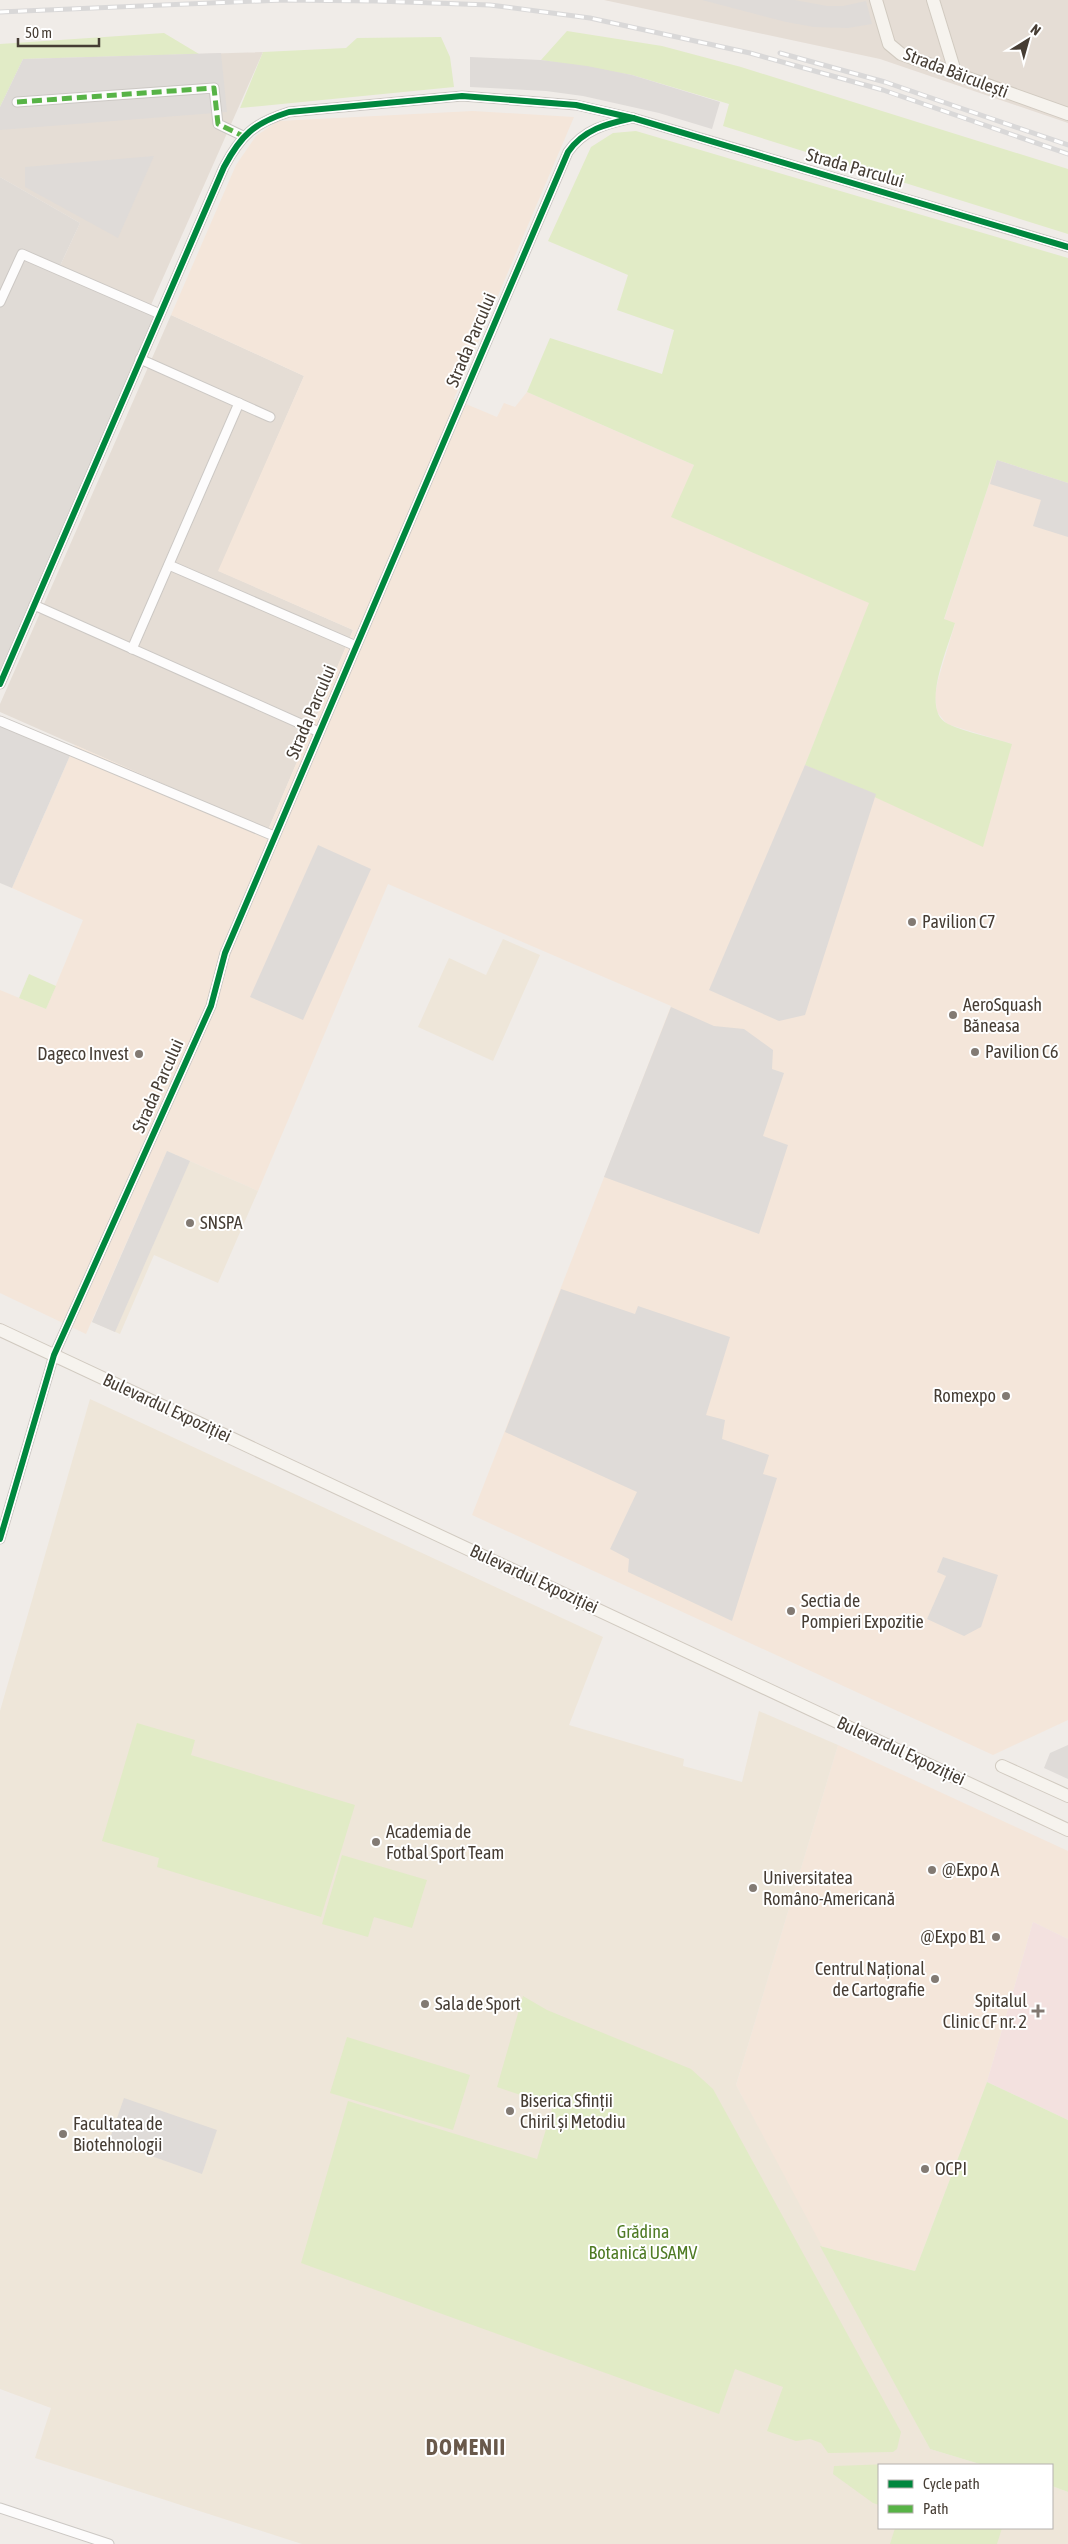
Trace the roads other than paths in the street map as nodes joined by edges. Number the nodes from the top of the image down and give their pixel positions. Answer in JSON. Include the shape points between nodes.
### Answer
{"nodes":[{"id":1,"x":876,"y":0,"type":"edge"},
{"id":2,"x":933,"y":0,"type":"edge"},
{"id":3,"x":956,"y":75,"type":"junction"},
{"id":4,"x":17,"y":102,"type":"dead end"},
{"id":5,"x":1068,"y":114,"type":"edge"},
{"id":6,"x":633,"y":118,"type":"junction"},
{"id":7,"x":243,"y":136,"type":"junction"},
{"id":8,"x":1068,"y":247,"type":"edge"},
{"id":9,"x":0,"y":302,"type":"edge"},
{"id":10,"x":160,"y":314,"type":"junction"},
{"id":11,"x":140,"y":359,"type":"junction"},
{"id":12,"x":239,"y":403,"type":"junction"},
{"id":13,"x":270,"y":417,"type":"dead end"},
{"id":14,"x":169,"y":565,"type":"junction"},
{"id":15,"x":34,"y":605,"type":"junction"},
{"id":16,"x":356,"y":646,"type":"junction"},
{"id":17,"x":132,"y":650,"type":"junction"},
{"id":18,"x":0,"y":684,"type":"edge"},
{"id":19,"x":0,"y":721,"type":"edge"},
{"id":20,"x":319,"y":732,"type":"junction"},
{"id":21,"x":274,"y":836,"type":"junction"},
{"id":22,"x":0,"y":1330,"type":"edge"},
{"id":23,"x":54,"y":1355,"type":"junction"},
{"id":24,"x":0,"y":1539,"type":"edge"},
{"id":25,"x":1002,"y":1766,"type":"dead end"},
{"id":26,"x":1068,"y":1796,"type":"edge"},
{"id":27,"x":1068,"y":1830,"type":"edge"},
{"id":28,"x":0,"y":2508,"type":"edge"},
{"id":29,"x":109,"y":2544,"type":"edge"}],
"edges":[{"from":1,"to":3,"type":"street","name":"Strada Băiculești","via":[[888,44],[901,54]]},
{"from":2,"to":3,"type":"street"},
{"from":3,"to":5,"type":"street","name":"Strada Băiculești"},
{"from":4,"to":7,"type":"street","via":[[214,88],[218,124]]},
{"from":6,"to":7,"type":"street","name":"Strada Parcului","via":[[576,105],[462,96],[289,112],[263,121]]},
{"from":6,"to":8,"type":"street","name":"Strada Parcului"},
{"from":6,"to":16,"type":"street","name":"Strada Parcului","via":[[588,131],[568,152]]},
{"from":7,"to":10,"type":"street","name":"Strada Parcului","via":[[224,167]]},
{"from":9,"to":10,"type":"street","via":[[22,254]]},
{"from":10,"to":11,"type":"street","name":"Strada Parcului"},
{"from":11,"to":12,"type":"street"},
{"from":11,"to":15,"type":"street","name":"Strada Parcului"},
{"from":12,"to":13,"type":"street"},
{"from":12,"to":14,"type":"street"},
{"from":14,"to":16,"type":"street"},
{"from":14,"to":17,"type":"street"},
{"from":15,"to":17,"type":"street","name":"Strada Parcului"},
{"from":15,"to":18,"type":"street","name":"Strada Parcului"},
{"from":16,"to":20,"type":"street","name":"Strada Parcului"},
{"from":17,"to":20,"type":"street","name":"Strada Parcului"},
{"from":19,"to":21,"type":"street"},
{"from":20,"to":21,"type":"street","name":"Strada Parcului"},
{"from":21,"to":23,"type":"street","name":"Strada Parcului","via":[[225,952],[211,1006]]},
{"from":22,"to":23,"type":"street","name":"Bulevardul Expoziției"},
{"from":23,"to":24,"type":"street","name":"Strada Parcului"},
{"from":23,"to":27,"type":"street","name":"Bulevardul Expoziției"},
{"from":25,"to":26,"type":"street"},
{"from":28,"to":29,"type":"street"}]}
